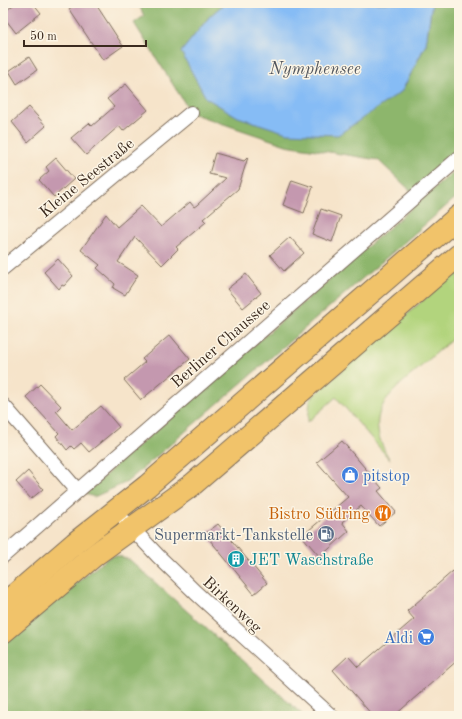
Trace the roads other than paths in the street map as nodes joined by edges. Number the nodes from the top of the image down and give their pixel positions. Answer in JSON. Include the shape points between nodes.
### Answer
{"nodes":[{"id":1,"x":192,"y":113,"type":"dead end"},
{"id":2,"x":459,"y":158,"type":"edge"},
{"id":3,"x":459,"y":216,"type":"edge"},
{"id":4,"x":459,"y":255,"type":"edge"},
{"id":5,"x":3,"y":268,"type":"edge"},
{"id":6,"x":3,"y":405,"type":"edge"},
{"id":7,"x":78,"y":490,"type":"junction"},
{"id":8,"x":116,"y":512,"type":"junction"},
{"id":9,"x":131,"y":529,"type":"junction"},
{"id":10,"x":3,"y":556,"type":"edge"},
{"id":11,"x":3,"y":605,"type":"edge"},
{"id":12,"x":3,"y":632,"type":"edge"},
{"id":13,"x":331,"y":716,"type":"edge"}],
"edges":[{"from":1,"to":5,"type":"street","name":"Kleine Seestraße"},
{"from":2,"to":7,"type":"street","name":"Berliner Chaussee"},
{"from":3,"to":8,"type":"main road"},
{"from":4,"to":9,"type":"main road","via":[[192,485]]},
{"from":6,"to":7,"type":"street"},
{"from":7,"to":10,"type":"street","name":"Berliner Chaussee"},
{"from":8,"to":9,"type":"street","name":"Birkenweg"},
{"from":8,"to":11,"type":"main road","via":[[75,543]]},
{"from":9,"to":12,"type":"main road","via":[[96,554]]},
{"from":9,"to":13,"type":"street","name":"Birkenweg","via":[[196,593]]}]}
